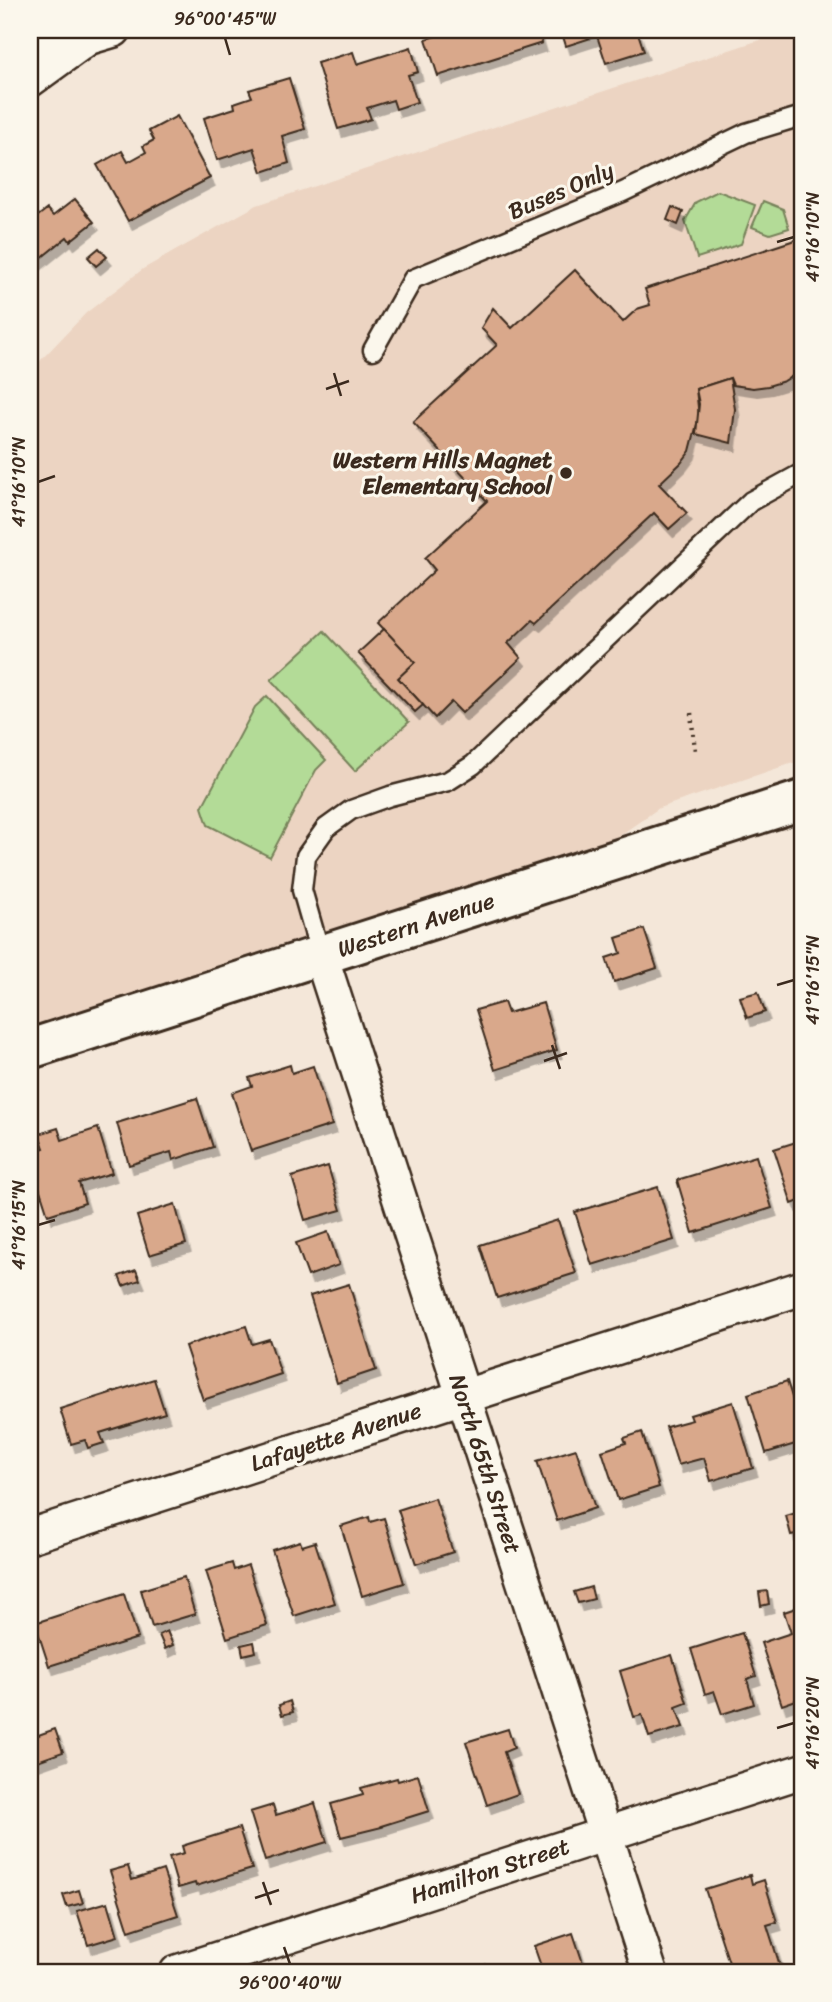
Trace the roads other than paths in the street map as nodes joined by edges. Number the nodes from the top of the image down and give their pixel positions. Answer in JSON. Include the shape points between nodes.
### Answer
{"nodes":[{"id":1,"x":101,"y":34,"type":"edge"},
{"id":2,"x":30,"y":45,"type":"edge"},
{"id":3,"x":30,"y":80,"type":"edge"},
{"id":4,"x":802,"y":116,"type":"edge"},
{"id":5,"x":373,"y":350,"type":"dead end"},
{"id":6,"x":802,"y":473,"type":"edge"},
{"id":7,"x":802,"y":800,"type":"edge"},
{"id":8,"x":321,"y":956,"type":"junction"},
{"id":9,"x":30,"y":1049,"type":"edge"},
{"id":10,"x":802,"y":1288,"type":"edge"},
{"id":11,"x":463,"y":1396,"type":"junction"},
{"id":12,"x":30,"y":1536,"type":"edge"},
{"id":13,"x":802,"y":1771,"type":"edge"},
{"id":14,"x":606,"y":1834,"type":"junction"},
{"id":15,"x":177,"y":1972,"type":"edge"},
{"id":16,"x":650,"y":1972,"type":"edge"}],
"edges":[{"from":1,"to":2,"type":"street"},
{"from":1,"to":3,"type":"street"},
{"from":4,"to":5,"type":"lane","name":"Buses Only","via":[[746,133],[623,192],[413,279]]},
{"from":6,"to":8,"type":"lane","via":[[751,501],[473,765],[448,782],[351,810],[326,828],[306,856],[302,890]]},
{"from":7,"to":8,"type":"street","name":"Western Avenue"},
{"from":8,"to":9,"type":"street","name":"Western Avenue"},
{"from":8,"to":11,"type":"street","name":"North 65th Street"},
{"from":10,"to":11,"type":"street","name":"Lafayette Avenue"},
{"from":11,"to":12,"type":"street","name":"Lafayette Avenue"},
{"from":11,"to":14,"type":"street","name":"North 65th Street"},
{"from":13,"to":14,"type":"street","name":"Hamilton Street"},
{"from":14,"to":15,"type":"street","name":"Hamilton Street"},
{"from":14,"to":16,"type":"street","name":"North 65th Street"}]}
